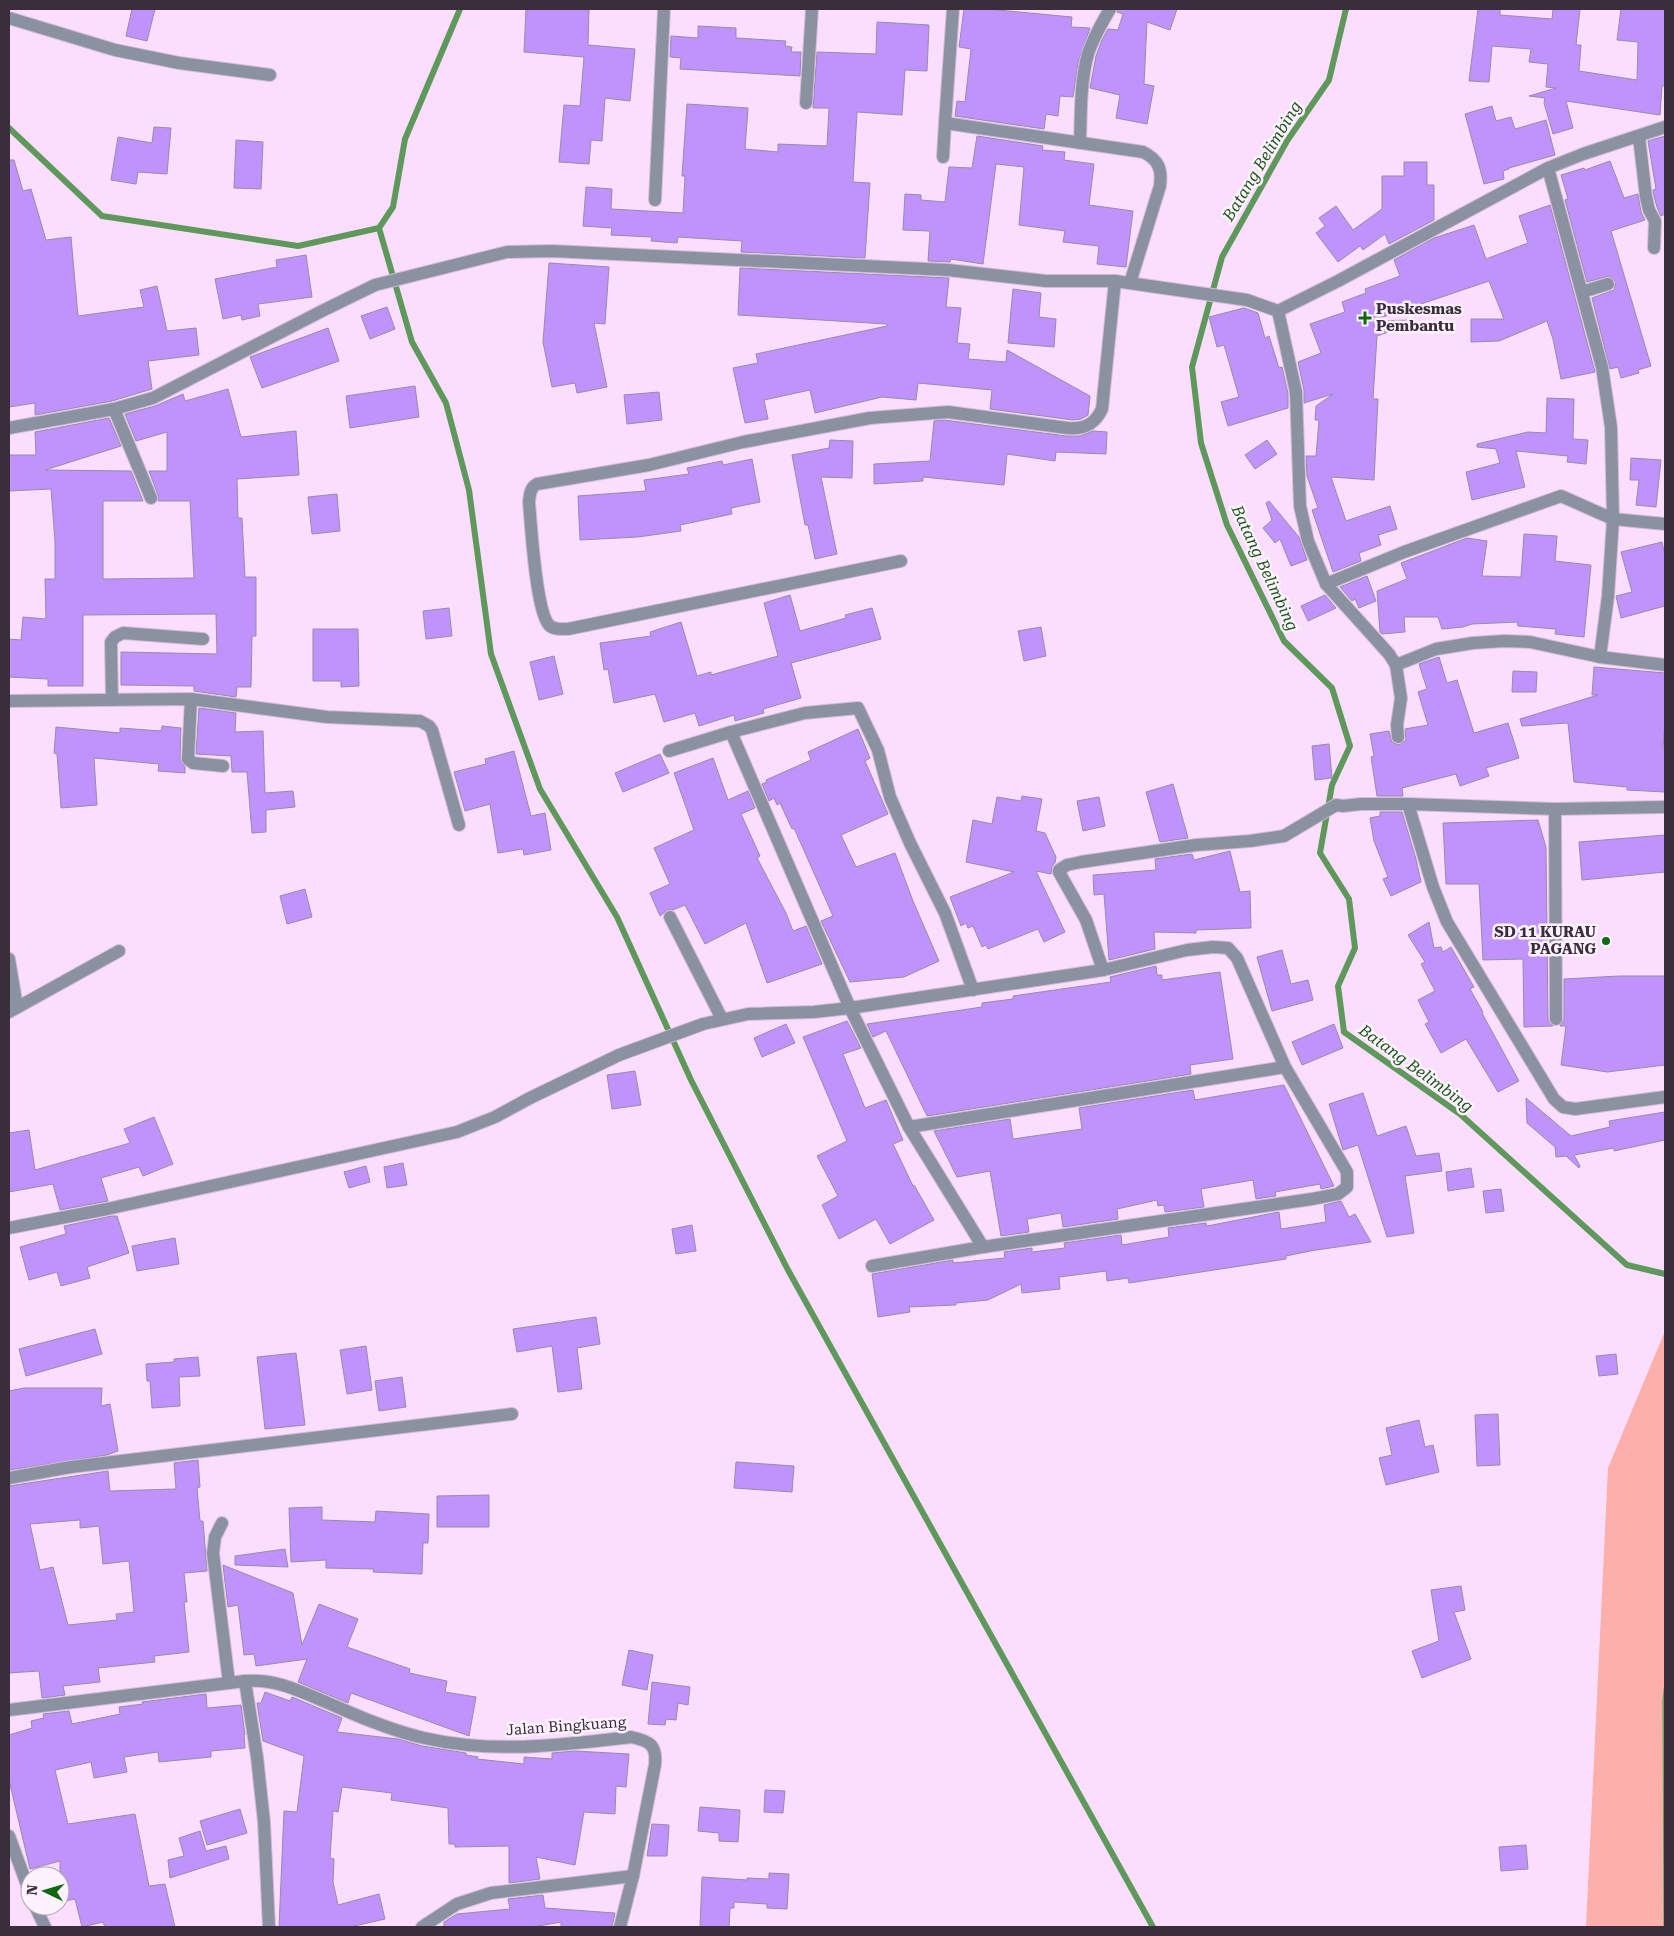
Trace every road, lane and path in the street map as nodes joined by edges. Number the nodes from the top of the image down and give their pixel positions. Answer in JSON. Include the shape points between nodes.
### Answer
{"nodes":[{"id":1,"x":664,"y":9,"type":"edge"},
{"id":2,"x":812,"y":9,"type":"edge"},
{"id":3,"x":953,"y":9,"type":"edge"},
{"id":4,"x":1110,"y":9,"type":"edge"},
{"id":5,"x":9,"y":18,"type":"edge"},
{"id":6,"x":270,"y":75,"type":"dead end"},
{"id":7,"x":806,"y":103,"type":"dead end"},
{"id":8,"x":945,"y":123,"type":"junction"},
{"id":9,"x":1665,"y":127,"type":"edge"},
{"id":10,"x":1639,"y":137,"type":"junction"},
{"id":11,"x":1080,"y":143,"type":"junction"},
{"id":12,"x":944,"y":157,"type":"dead end"},
{"id":13,"x":1548,"y":168,"type":"junction"},
{"id":14,"x":655,"y":200,"type":"dead end"},
{"id":15,"x":1654,"y":248,"type":"dead end"},
{"id":16,"x":1115,"y":281,"type":"junction"},
{"id":17,"x":1130,"y":282,"type":"junction"},
{"id":18,"x":1608,"y":284,"type":"dead end"},
{"id":19,"x":1582,"y":292,"type":"junction"},
{"id":20,"x":1278,"y":311,"type":"junction"},
{"id":21,"x":114,"y":409,"type":"junction"},
{"id":22,"x":9,"y":428,"type":"edge"},
{"id":23,"x":151,"y":498,"type":"dead end"},
{"id":24,"x":1613,"y":519,"type":"junction"},
{"id":25,"x":1665,"y":524,"type":"edge"},
{"id":26,"x":900,"y":561,"type":"dead end"},
{"id":27,"x":1326,"y":584,"type":"junction"},
{"id":28,"x":203,"y":639,"type":"dead end"},
{"id":29,"x":1600,"y":658,"type":"junction"},
{"id":30,"x":1396,"y":665,"type":"junction"},
{"id":31,"x":1665,"y":665,"type":"edge"},
{"id":32,"x":191,"y":699,"type":"junction"},
{"id":33,"x":112,"y":700,"type":"junction"},
{"id":34,"x":9,"y":701,"type":"edge"},
{"id":35,"x":731,"y":732,"type":"junction"},
{"id":36,"x":1398,"y":737,"type":"dead end"},
{"id":37,"x":669,"y":750,"type":"dead end"},
{"id":38,"x":223,"y":766,"type":"dead end"},
{"id":39,"x":1408,"y":804,"type":"junction"},
{"id":40,"x":1665,"y":807,"type":"edge"},
{"id":41,"x":1555,"y":809,"type":"junction"},
{"id":42,"x":459,"y":825,"type":"dead end"},
{"id":43,"x":670,"y":917,"type":"dead end"},
{"id":44,"x":119,"y":950,"type":"dead end"},
{"id":45,"x":9,"y":959,"type":"edge"},
{"id":46,"x":1103,"y":970,"type":"junction"},
{"id":47,"x":972,"y":990,"type":"junction"},
{"id":48,"x":850,"y":1008,"type":"junction"},
{"id":49,"x":13,"y":1009,"type":"edge"},
{"id":50,"x":722,"y":1019,"type":"junction"},
{"id":51,"x":1556,"y":1019,"type":"dead end"},
{"id":52,"x":1285,"y":1067,"type":"junction"},
{"id":53,"x":1665,"y":1097,"type":"edge"},
{"id":54,"x":909,"y":1127,"type":"junction"},
{"id":55,"x":9,"y":1228,"type":"edge"},
{"id":56,"x":983,"y":1248,"type":"junction"},
{"id":57,"x":872,"y":1266,"type":"dead end"},
{"id":58,"x":512,"y":1414,"type":"dead end"},
{"id":59,"x":9,"y":1478,"type":"edge"},
{"id":60,"x":222,"y":1523,"type":"dead end"},
{"id":61,"x":245,"y":1681,"type":"junction"},
{"id":62,"x":229,"y":1683,"type":"junction"},
{"id":63,"x":9,"y":1710,"type":"edge"},
{"id":64,"x":9,"y":1836,"type":"edge"},
{"id":65,"x":20,"y":1866,"type":"edge"},
{"id":66,"x":633,"y":1876,"type":"junction"},
{"id":67,"x":269,"y":1927,"type":"edge"},
{"id":68,"x":422,"y":1927,"type":"edge"},
{"id":69,"x":620,"y":1927,"type":"edge"}],
"edges":[{"from":1,"to":14,"type":"street"},
{"from":2,"to":7,"type":"street"},
{"from":3,"to":8,"type":"street"},
{"from":4,"to":11,"type":"street","via":[[1088,54],[1082,92]]},
{"from":5,"to":6,"type":"street","via":[[130,53]]},
{"from":8,"to":11,"type":"street"},
{"from":8,"to":12,"type":"street"},
{"from":9,"to":10,"type":"street"},
{"from":10,"to":13,"type":"street"},
{"from":10,"to":15,"type":"street","via":[[1646,197],[1655,222]]},
{"from":11,"to":17,"type":"street","via":[[1143,152],[1156,160],[1161,170],[1157,196]]},
{"from":13,"to":19,"type":"street"},
{"from":13,"to":20,"type":"street"},
{"from":16,"to":17,"type":"street"},
{"from":16,"to":21,"type":"street","via":[[1046,281],[948,270],[552,250],[507,252],[375,285],[153,398]]},
{"from":16,"to":26,"type":"street","via":[[1102,409],[1098,418],[1082,428],[948,412],[870,418],[743,442],[649,465],[537,484],[530,492],[540,602],[546,621],[556,629]]},
{"from":17,"to":20,"type":"street","via":[[1247,300]]},
{"from":18,"to":19,"type":"street"},
{"from":19,"to":24,"type":"street","via":[[1607,396]]},
{"from":20,"to":27,"type":"street","via":[[1296,392],[1300,506],[1308,541]]},
{"from":21,"to":22,"type":"street"},
{"from":21,"to":23,"type":"street"},
{"from":24,"to":25,"type":"street"},
{"from":24,"to":27,"type":"street","via":[[1561,496],[1404,552]]},
{"from":24,"to":29,"type":"street"},
{"from":27,"to":30,"type":"street"},
{"from":28,"to":33,"type":"street","via":[[123,633],[115,637],[111,642]]},
{"from":29,"to":30,"type":"street","via":[[1530,642],[1504,641],[1436,648]]},
{"from":29,"to":31,"type":"street"},
{"from":30,"to":36,"type":"street","via":[[1401,698]]},
{"from":32,"to":33,"type":"street"},
{"from":32,"to":38,"type":"street","via":[[188,759],[193,763]]},
{"from":32,"to":42,"type":"street","via":[[328,717],[425,723],[432,730]]},
{"from":33,"to":34,"type":"street"},
{"from":35,"to":37,"type":"street"},
{"from":35,"to":47,"type":"street","via":[[805,713],[858,708],[878,750],[890,797],[945,913]]},
{"from":35,"to":48,"type":"street"},
{"from":39,"to":41,"type":"street"},
{"from":39,"to":46,"type":"street","via":[[1336,805],[1284,836],[1196,845],[1061,867],[1059,872],[1086,920]]},
{"from":39,"to":53,"type":"street","via":[[1430,879],[1447,922],[1554,1099],[1564,1107],[1575,1109]]},
{"from":40,"to":41,"type":"street"},
{"from":41,"to":51,"type":"street"},
{"from":43,"to":50,"type":"street"},
{"from":44,"to":49,"type":"street"},
{"from":45,"to":49,"type":"street"},
{"from":46,"to":47,"type":"street"},
{"from":46,"to":52,"type":"street","via":[[1187,950],[1228,948],[1237,958]]},
{"from":47,"to":48,"type":"street"},
{"from":48,"to":50,"type":"street","via":[[748,1014]]},
{"from":48,"to":54,"type":"street"},
{"from":50,"to":55,"type":"street","via":[[619,1055],[495,1117],[457,1132]]},
{"from":52,"to":54,"type":"street"},
{"from":52,"to":56,"type":"street","via":[[1346,1172],[1347,1187],[1344,1191],[1312,1199]]},
{"from":54,"to":56,"type":"street"},
{"from":56,"to":57,"type":"street"},
{"from":58,"to":59,"type":"street","via":[[71,1467]]},
{"from":60,"to":62,"type":"street","via":[[212,1553]]},
{"from":61,"to":62,"type":"street"},
{"from":61,"to":66,"type":"street","name":"Jalan Bingkuang","via":[[280,1684],[377,1724],[424,1738],[461,1744],[525,1748],[632,1737],[643,1740],[654,1748],[656,1756]]},
{"from":61,"to":67,"type":"street","via":[[260,1785]]},
{"from":62,"to":63,"type":"street"},
{"from":64,"to":65,"type":"street"},
{"from":66,"to":68,"type":"street","via":[[491,1893],[457,1904]]},
{"from":66,"to":69,"type":"street","name":"Jalan Bingkuang"}]}
